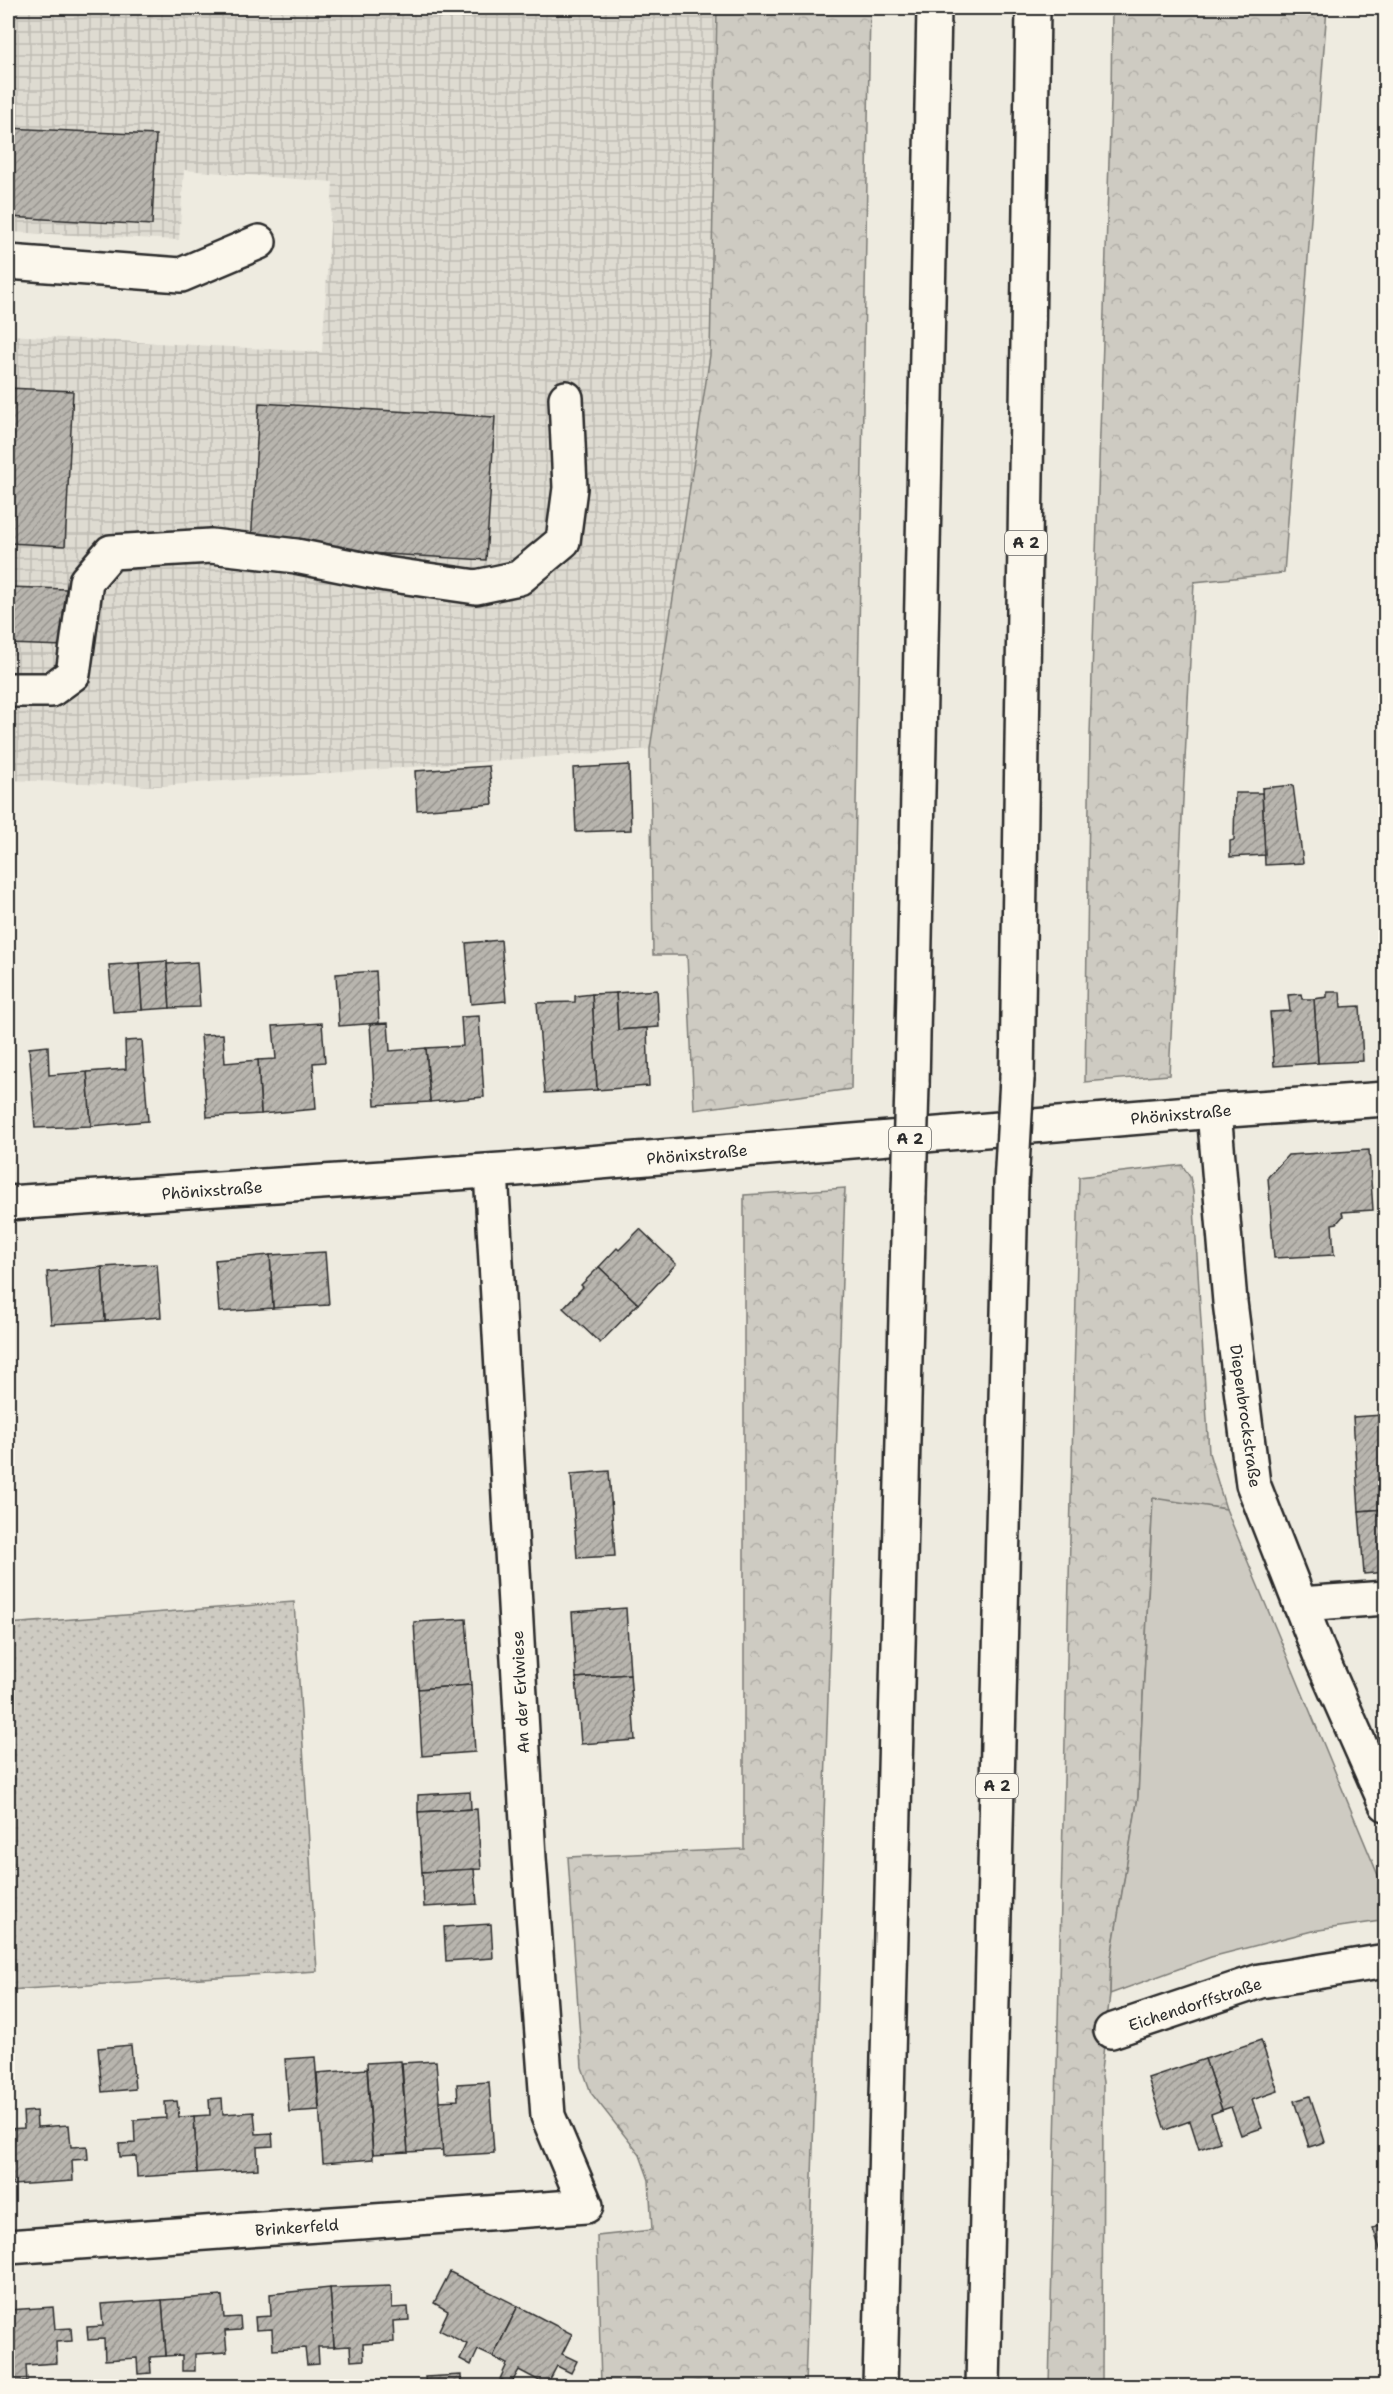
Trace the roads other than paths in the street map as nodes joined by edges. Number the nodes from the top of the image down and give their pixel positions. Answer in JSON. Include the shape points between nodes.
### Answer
{"nodes":[{"id":1,"x":934,"y":8,"type":"edge"},
{"id":2,"x":1033,"y":8,"type":"edge"},
{"id":3,"x":259,"y":242,"type":"dead end"},
{"id":4,"x":8,"y":262,"type":"edge"},
{"id":5,"x":566,"y":398,"type":"dead end"},
{"id":6,"x":8,"y":690,"type":"edge"},
{"id":7,"x":1386,"y":1100,"type":"edge"},
{"id":8,"x":1214,"y":1111,"type":"junction"},
{"id":9,"x":491,"y":1171,"type":"junction"},
{"id":10,"x":8,"y":1203,"type":"edge"},
{"id":11,"x":1386,"y":1598,"type":"edge"},
{"id":12,"x":1300,"y":1604,"type":"junction"},
{"id":13,"x":1386,"y":1804,"type":"edge"},
{"id":14,"x":1386,"y":1961,"type":"edge"},
{"id":15,"x":1111,"y":2031,"type":"dead end"},
{"id":16,"x":586,"y":2206,"type":"joint"},
{"id":17,"x":8,"y":2247,"type":"edge"},
{"id":18,"x":880,"y":2386,"type":"edge"},
{"id":19,"x":983,"y":2386,"type":"edge"}],
"edges":[{"from":1,"to":18,"type":"main road","number":"A 2","bridge":true},
{"from":2,"to":19,"type":"main road","number":"A 2","bridge":true,"via":[[1017,1078],[1011,1185]]},
{"from":3,"to":4,"type":"main road","via":[[181,275]]},
{"from":5,"to":6,"type":"main road","via":[[570,488],[563,541],[519,578],[476,587],[296,556],[211,546],[111,552],[86,581],[73,674],[51,690]]},
{"from":7,"to":8,"type":"main road","name":"Phönixstraße"},
{"from":8,"to":9,"type":"main road","name":"Phönixstraße"},
{"from":8,"to":12,"type":"main road","name":"Diepenbrockstraße","via":[[1230,1302],[1253,1484]]},
{"from":9,"to":10,"type":"main road","name":"Phönixstraße"},
{"from":9,"to":16,"type":"main road","name":"An der Erlwiese","via":[[529,1858],[548,2116]]},
{"from":11,"to":12,"type":"main road"},
{"from":12,"to":13,"type":"main road","name":"Diepenbrockstraße"},
{"from":14,"to":15,"type":"main road","name":"Eichendorffstraße","via":[[1260,1981]]},
{"from":16,"to":17,"type":"main road","name":"Brinkerfeld"}]}
